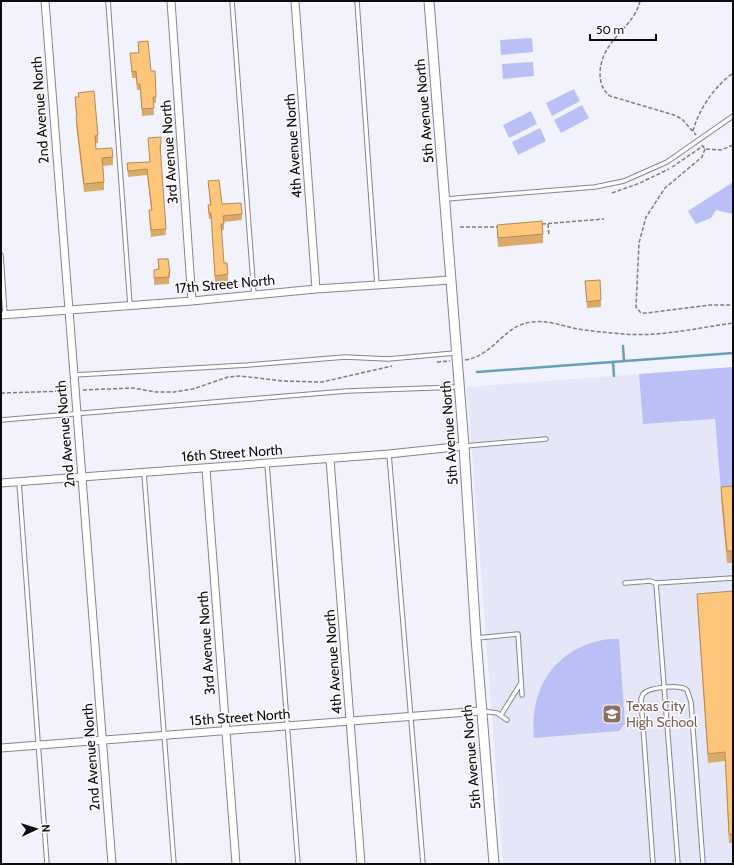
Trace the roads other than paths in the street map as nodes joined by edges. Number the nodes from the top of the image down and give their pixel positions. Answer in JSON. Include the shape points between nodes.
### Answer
{"nodes":[{"id":1,"x":45,"y":1,"type":"edge"},
{"id":2,"x":108,"y":1,"type":"edge"},
{"id":3,"x":171,"y":1,"type":"edge"},
{"id":4,"x":232,"y":1,"type":"edge"},
{"id":5,"x":295,"y":1,"type":"edge"},
{"id":6,"x":357,"y":1,"type":"edge"},
{"id":7,"x":429,"y":1,"type":"edge"},
{"id":8,"x":733,"y":116,"type":"edge"},
{"id":9,"x":446,"y":199,"type":"junction"},
{"id":10,"x":1,"y":255,"type":"edge"},
{"id":11,"x":451,"y":280,"type":"junction"},
{"id":12,"x":377,"y":286,"type":"junction"},
{"id":13,"x":316,"y":289,"type":"junction"},
{"id":14,"x":254,"y":295,"type":"junction"},
{"id":15,"x":192,"y":301,"type":"junction"},
{"id":16,"x":130,"y":306,"type":"junction"},
{"id":17,"x":68,"y":310,"type":"junction"},
{"id":18,"x":3,"y":315,"type":"edge"},
{"id":19,"x":457,"y":353,"type":"junction"},
{"id":20,"x":73,"y":375,"type":"junction"},
{"id":21,"x":459,"y":386,"type":"junction"},
{"id":22,"x":76,"y":415,"type":"junction"},
{"id":23,"x":1,"y":420,"type":"edge"},
{"id":24,"x":546,"y":439,"type":"dead end"},
{"id":25,"x":464,"y":446,"type":"junction"},
{"id":26,"x":389,"y":454,"type":"junction"},
{"id":27,"x":330,"y":459,"type":"junction"},
{"id":28,"x":267,"y":464,"type":"junction"},
{"id":29,"x":206,"y":468,"type":"junction"},
{"id":30,"x":144,"y":473,"type":"junction"},
{"id":31,"x":81,"y":478,"type":"junction"},
{"id":32,"x":19,"y":482,"type":"junction"},
{"id":33,"x":1,"y":483,"type":"edge"},
{"id":34,"x":733,"y":578,"type":"edge"},
{"id":35,"x":625,"y":583,"type":"dead end"},
{"id":36,"x":656,"y":583,"type":"junction"},
{"id":37,"x":476,"y":638,"type":"junction"},
{"id":38,"x":521,"y":682,"type":"junction"},
{"id":39,"x":664,"y":688,"type":"junction"},
{"id":40,"x":522,"y":695,"type":"dead end"},
{"id":41,"x":481,"y":711,"type":"junction"},
{"id":42,"x":501,"y":715,"type":"junction"},
{"id":43,"x":411,"y":717,"type":"junction"},
{"id":44,"x":507,"y":720,"type":"dead end"},
{"id":45,"x":350,"y":721,"type":"junction"},
{"id":46,"x":288,"y":726,"type":"junction"},
{"id":47,"x":226,"y":731,"type":"junction"},
{"id":48,"x":164,"y":736,"type":"junction"},
{"id":49,"x":102,"y":740,"type":"junction"},
{"id":50,"x":39,"y":745,"type":"junction"},
{"id":51,"x":1,"y":748,"type":"edge"},
{"id":52,"x":47,"y":864,"type":"edge"},
{"id":53,"x":112,"y":864,"type":"edge"},
{"id":54,"x":174,"y":864,"type":"edge"},
{"id":55,"x":236,"y":864,"type":"edge"},
{"id":56,"x":298,"y":864,"type":"edge"},
{"id":57,"x":361,"y":864,"type":"edge"},
{"id":58,"x":423,"y":864,"type":"edge"},
{"id":59,"x":494,"y":864,"type":"edge"},
{"id":60,"x":653,"y":864,"type":"edge"},
{"id":61,"x":678,"y":864,"type":"edge"},
{"id":62,"x":703,"y":864,"type":"edge"}],
"edges":[{"from":1,"to":17,"type":"street","name":"2nd Avenue North"},
{"from":2,"to":16,"type":"lane"},
{"from":3,"to":15,"type":"street","name":"3rd Avenue North"},
{"from":4,"to":14,"type":"lane"},
{"from":5,"to":13,"type":"street","name":"4th Avenue North"},
{"from":6,"to":12,"type":"lane"},
{"from":7,"to":9,"type":"street","name":"5th Avenue North"},
{"from":8,"to":9,"type":"lane","via":[[700,141],[653,169],[624,181],[605,186]]},
{"from":9,"to":11,"type":"street","name":"5th Avenue North"},
{"from":10,"to":18,"type":"lane"},
{"from":11,"to":12,"type":"street","name":"17th Street North"},
{"from":11,"to":19,"type":"street","name":"5th Avenue North"},
{"from":12,"to":13,"type":"street","name":"17th Street North"},
{"from":13,"to":14,"type":"street","name":"17th Street North"},
{"from":14,"to":15,"type":"street","name":"17th Street North"},
{"from":15,"to":16,"type":"street","name":"17th Street North"},
{"from":16,"to":17,"type":"street","name":"17th Street North"},
{"from":17,"to":18,"type":"street","name":"17th Street North"},
{"from":17,"to":20,"type":"street","name":"2nd Avenue North"},
{"from":19,"to":20,"type":"lane","via":[[388,359],[345,357]]},
{"from":19,"to":21,"type":"street","name":"5th Avenue North"},
{"from":20,"to":22,"type":"street","name":"2nd Avenue North"},
{"from":21,"to":22,"type":"lane","via":[[347,391]]},
{"from":21,"to":25,"type":"street","name":"5th Avenue North"},
{"from":22,"to":23,"type":"lane"},
{"from":22,"to":31,"type":"street","name":"2nd Avenue North"},
{"from":24,"to":25,"type":"lane"},
{"from":25,"to":26,"type":"street","name":"16th Street North"},
{"from":25,"to":37,"type":"street","name":"5th Avenue North"},
{"from":26,"to":27,"type":"street","name":"16th Street North"},
{"from":26,"to":43,"type":"lane"},
{"from":27,"to":28,"type":"street","name":"16th Street North"},
{"from":27,"to":45,"type":"street","name":"4th Avenue North"},
{"from":28,"to":29,"type":"street","name":"16th Street North"},
{"from":28,"to":46,"type":"lane"},
{"from":29,"to":30,"type":"street","name":"16th Street North"},
{"from":29,"to":47,"type":"street","name":"3rd Avenue North"},
{"from":30,"to":31,"type":"street","name":"16th Street North"},
{"from":30,"to":48,"type":"lane"},
{"from":31,"to":32,"type":"street","name":"16th Street North"},
{"from":31,"to":49,"type":"street","name":"2nd Avenue North"},
{"from":32,"to":33,"type":"street","name":"16th Street North"},
{"from":32,"to":50,"type":"lane"},
{"from":34,"to":36,"type":"lane"},
{"from":35,"to":36,"type":"lane"},
{"from":36,"to":39,"type":"lane"},
{"from":37,"to":38,"type":"lane","via":[[518,634]]},
{"from":37,"to":41,"type":"street","name":"5th Avenue North"},
{"from":38,"to":40,"type":"lane"},
{"from":38,"to":42,"type":"lane"},
{"from":39,"to":60,"type":"lane","via":[[651,689],[645,692],[641,699]]},
{"from":39,"to":61,"type":"lane"},
{"from":39,"to":62,"type":"lane","via":[[684,687],[690,695]]},
{"from":41,"to":42,"type":"lane"},
{"from":41,"to":43,"type":"street","name":"15th Street North"},
{"from":41,"to":59,"type":"street","name":"5th Avenue North"},
{"from":42,"to":44,"type":"lane"},
{"from":43,"to":45,"type":"street","name":"15th Street North"},
{"from":43,"to":58,"type":"lane"},
{"from":45,"to":46,"type":"street","name":"15th Street North"},
{"from":45,"to":57,"type":"street","name":"4th Avenue North"},
{"from":46,"to":47,"type":"street","name":"15th Street North"},
{"from":46,"to":56,"type":"lane"},
{"from":47,"to":48,"type":"street","name":"15th Street North"},
{"from":47,"to":55,"type":"street","name":"3rd Avenue North"},
{"from":48,"to":49,"type":"street","name":"15th Street North"},
{"from":48,"to":54,"type":"lane"},
{"from":49,"to":50,"type":"street","name":"15th Street North"},
{"from":49,"to":53,"type":"street","name":"2nd Avenue North"},
{"from":50,"to":51,"type":"street","name":"15th Street North"},
{"from":50,"to":52,"type":"lane"}]}
